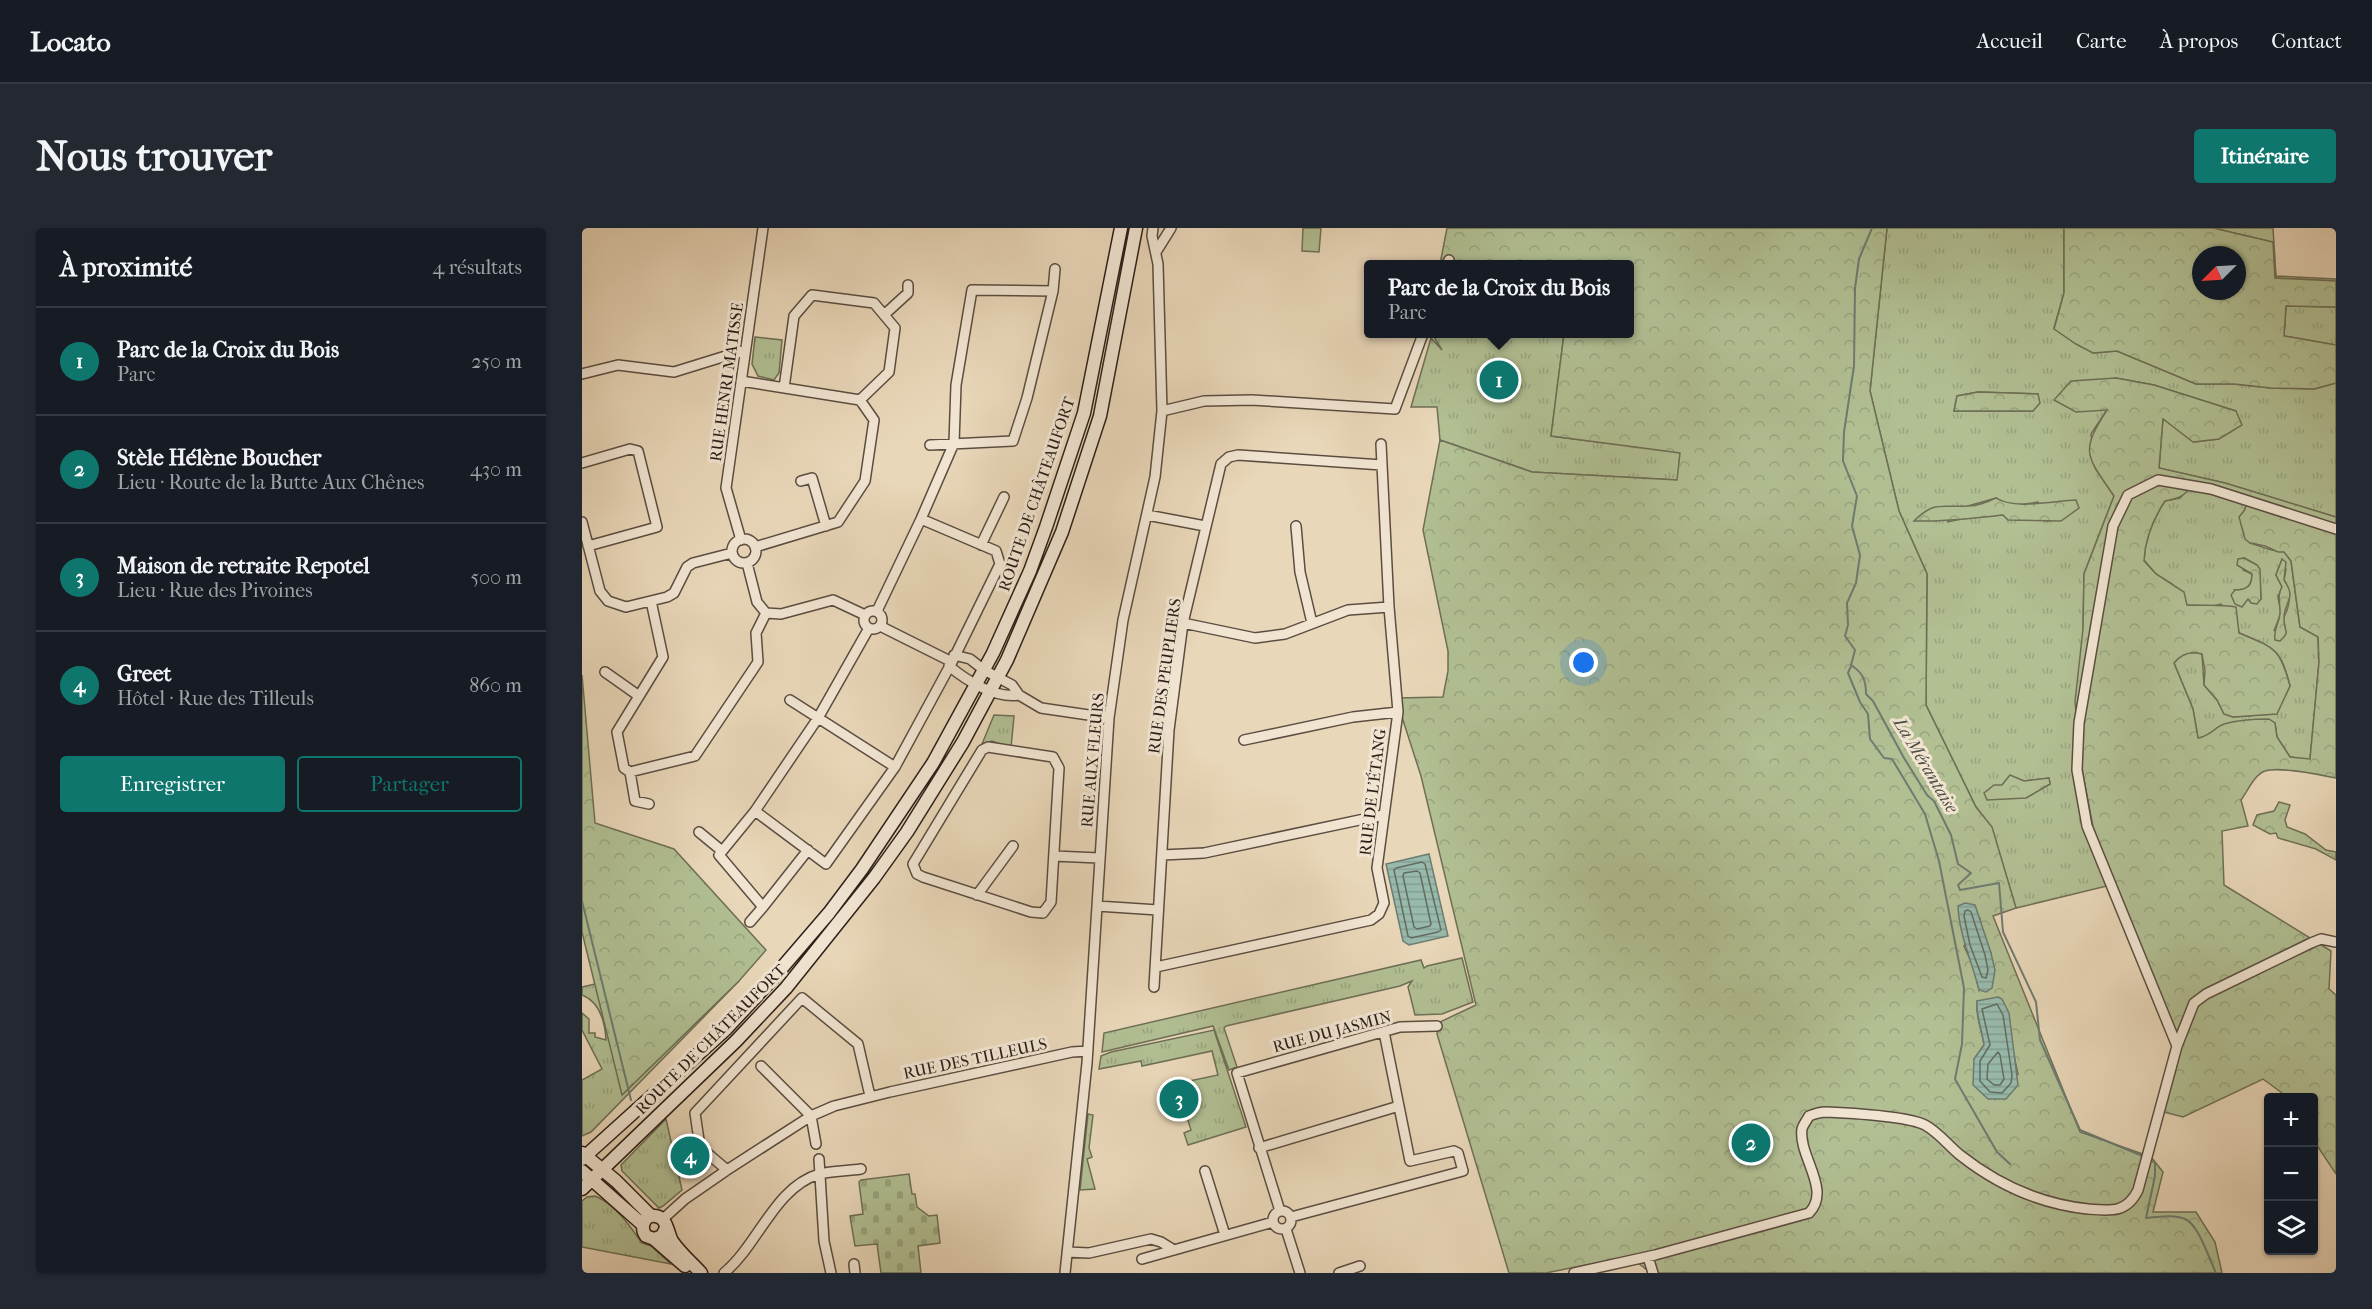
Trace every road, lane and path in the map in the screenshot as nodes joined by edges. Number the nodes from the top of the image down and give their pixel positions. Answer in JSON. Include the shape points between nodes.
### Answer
{"nodes":[{"id":1,"x":763,"y":228,"type":"edge"},
{"id":2,"x":1121,"y":228,"type":"edge"},
{"id":3,"x":1137,"y":228,"type":"edge"},
{"id":4,"x":1154,"y":228,"type":"edge"},
{"id":5,"x":1171,"y":228,"type":"edge"},
{"id":6,"x":1156,"y":252,"type":"junction"},
{"id":7,"x":1055,"y":269,"type":"dead end"},
{"id":8,"x":908,"y":285,"type":"dead end"},
{"id":9,"x":1053,"y":291,"type":"junction"},
{"id":10,"x":884,"y":315,"type":"junction"},
{"id":11,"x":1421,"y":338,"type":"edge"},
{"id":12,"x":745,"y":351,"type":"junction"},
{"id":13,"x":582,"y":374,"type":"edge"},
{"id":14,"x":741,"y":381,"type":"junction"},
{"id":15,"x":784,"y":388,"type":"junction"},
{"id":16,"x":860,"y":400,"type":"junction"},
{"id":17,"x":1162,"y":411,"type":"junction"},
{"id":18,"x":954,"y":443,"type":"junction"},
{"id":19,"x":1382,"y":444,"type":"dead end"},
{"id":20,"x":930,"y":445,"type":"dead end"},
{"id":21,"x":582,"y":463,"type":"edge"},
{"id":22,"x":1382,"y":465,"type":"junction"},
{"id":23,"x":801,"y":481,"type":"dead end"},
{"id":24,"x":1004,"y":497,"type":"dead end"},
{"id":25,"x":1147,"y":515,"type":"junction"},
{"id":26,"x":921,"y":519,"type":"junction"},
{"id":27,"x":582,"y":522,"type":"edge"},
{"id":28,"x":826,"y":526,"type":"junction"},
{"id":29,"x":1205,"y":526,"type":"junction"},
{"id":30,"x":1296,"y":526,"type":"dead end"},
{"id":31,"x":2336,"y":529,"type":"edge"},
{"id":32,"x":741,"y":540,"type":"junction"},
{"id":33,"x":981,"y":545,"type":"junction"},
{"id":34,"x":588,"y":546,"type":"junction"},
{"id":35,"x":755,"y":547,"type":"junction"},
{"id":36,"x":732,"y":553,"type":"junction"},
{"id":37,"x":747,"y":563,"type":"junction"},
{"id":38,"x":651,"y":602,"type":"junction"},
{"id":39,"x":1389,"y":607,"type":"junction"},
{"id":40,"x":877,"y":611,"type":"junction"},
{"id":41,"x":766,"y":613,"type":"junction"},
{"id":42,"x":865,"y":615,"type":"junction"},
{"id":43,"x":1183,"y":623,"type":"junction"},
{"id":44,"x":1312,"y":623,"type":"junction"},
{"id":45,"x":880,"y":626,"type":"junction"},
{"id":46,"x":869,"y":628,"type":"junction"},
{"id":47,"x":952,"y":661,"type":"junction"},
{"id":48,"x":605,"y":672,"type":"dead end"},
{"id":49,"x":990,"y":674,"type":"junction"},
{"id":50,"x":977,"y":684,"type":"junction"},
{"id":51,"x":991,"y":690,"type":"junction"},
{"id":52,"x":1019,"y":695,"type":"junction"},
{"id":53,"x":639,"y":696,"type":"junction"},
{"id":54,"x":790,"y":700,"type":"dead end"},
{"id":55,"x":1398,"y":712,"type":"junction"},
{"id":56,"x":818,"y":718,"type":"junction"},
{"id":57,"x":1109,"y":718,"type":"junction"},
{"id":58,"x":1244,"y":740,"type":"dead end"},
{"id":59,"x":895,"y":767,"type":"junction"},
{"id":60,"x":630,"y":772,"type":"junction"},
{"id":61,"x":649,"y":804,"type":"dead end"},
{"id":62,"x":755,"y":811,"type":"junction"},
{"id":63,"x":1383,"y":815,"type":"junction"},
{"id":64,"x":699,"y":832,"type":"dead end"},
{"id":65,"x":1013,"y":846,"type":"dead end"},
{"id":66,"x":808,"y":850,"type":"junction"},
{"id":67,"x":722,"y":851,"type":"junction"},
{"id":68,"x":1162,"y":855,"type":"junction"},
{"id":69,"x":1054,"y":856,"type":"junction"},
{"id":70,"x":1099,"y":858,"type":"junction"},
{"id":71,"x":977,"y":895,"type":"junction"},
{"id":72,"x":1097,"y":906,"type":"junction"},
{"id":73,"x":763,"y":907,"type":"junction"},
{"id":74,"x":1158,"y":910,"type":"junction"},
{"id":75,"x":750,"y":922,"type":"dead end"},
{"id":76,"x":2336,"y":942,"type":"edge"},
{"id":77,"x":1156,"y":967,"type":"junction"},
{"id":78,"x":1154,"y":987,"type":"dead end"},
{"id":79,"x":1437,"y":1026,"type":"dead end"},
{"id":80,"x":1384,"y":1032,"type":"junction"},
{"id":81,"x":2177,"y":1046,"type":"junction"},
{"id":82,"x":1088,"y":1051,"type":"junction"},
{"id":83,"x":761,"y":1066,"type":"dead end"},
{"id":84,"x":870,"y":1096,"type":"junction"},
{"id":85,"x":1399,"y":1106,"type":"junction"},
{"id":86,"x":811,"y":1116,"type":"junction"},
{"id":87,"x":816,"y":1144,"type":"dead end"},
{"id":88,"x":1259,"y":1148,"type":"junction"},
{"id":89,"x":583,"y":1156,"type":"edge"},
{"id":90,"x":819,"y":1159,"type":"dead end"},
{"id":91,"x":603,"y":1169,"type":"junction"},
{"id":92,"x":861,"y":1169,"type":"dead end"},
{"id":93,"x":727,"y":1170,"type":"junction"},
{"id":94,"x":1206,"y":1171,"type":"dead end"},
{"id":95,"x":820,"y":1174,"type":"junction"},
{"id":96,"x":587,"y":1175,"type":"edge"},
{"id":97,"x":582,"y":1189,"type":"edge"},
{"id":98,"x":1280,"y":1211,"type":"junction"},
{"id":99,"x":1291,"y":1217,"type":"junction"},
{"id":100,"x":656,"y":1222,"type":"junction"},
{"id":101,"x":1273,"y":1222,"type":"junction"},
{"id":102,"x":1286,"y":1229,"type":"junction"},
{"id":103,"x":1225,"y":1235,"type":"junction"},
{"id":104,"x":654,"y":1239,"type":"junction"},
{"id":105,"x":1174,"y":1250,"type":"junction"},
{"id":106,"x":1067,"y":1252,"type":"junction"},
{"id":107,"x":1644,"y":1258,"type":"junction"},
{"id":108,"x":1142,"y":1259,"type":"dead end"},
{"id":109,"x":1360,"y":1266,"type":"dead end"},
{"id":110,"x":693,"y":1273,"type":"edge"},
{"id":111,"x":701,"y":1273,"type":"edge"},
{"id":112,"x":724,"y":1273,"type":"edge"},
{"id":113,"x":831,"y":1273,"type":"edge"},
{"id":114,"x":1065,"y":1273,"type":"edge"},
{"id":115,"x":1300,"y":1273,"type":"edge"},
{"id":116,"x":1339,"y":1273,"type":"edge"},
{"id":117,"x":1574,"y":1273,"type":"edge"},
{"id":118,"x":1653,"y":1273,"type":"edge"}],
"edges":[{"from":1,"to":12,"type":"street","name":"RUE HENRI MATISSE"},
{"from":2,"to":49,"type":"main road","name":"ROUTE DE CHÂTEAUFORT","via":[[1084,413]]},
{"from":3,"to":49,"type":"main road","name":"ROUTE DE CHÂTEAUFORT","via":[[1100,416],[1062,532]]},
{"from":4,"to":6,"type":"street","name":"RUE AUX FLEURS"},
{"from":5,"to":6,"type":"street"},
{"from":6,"to":17,"type":"street","name":"RUE AUX FLEURS"},
{"from":7,"to":9,"type":"street"},
{"from":8,"to":10,"type":"street","via":[[908,293]]},
{"from":9,"to":18,"type":"street","via":[[1014,441]]},
{"from":9,"to":18,"type":"street","via":[[972,290],[956,385]]},
{"from":10,"to":15,"type":"street","via":[[874,303],[812,295],[794,316]]},
{"from":10,"to":16,"type":"street","via":[[895,328],[889,372]]},
{"from":11,"to":17,"type":"street","via":[[1395,409],[1252,400],[1204,401]]},
{"from":12,"to":13,"type":"street","via":[[675,372],[618,365]]},
{"from":12,"to":14,"type":"street","name":"RUE HENRI MATISSE"},
{"from":14,"to":15,"type":"street"},
{"from":14,"to":32,"type":"street","name":"RUE HENRI MATISSE","via":[[726,488]]},
{"from":15,"to":16,"type":"street"},
{"from":16,"to":28,"type":"street","via":[[874,420],[865,481],[838,522]]},
{"from":17,"to":25,"type":"street","name":"RUE AUX FLEURS"},
{"from":18,"to":20,"type":"street"},
{"from":18,"to":26,"type":"street"},
{"from":19,"to":22,"type":"street","name":"RUE DE L'ÉTANG"},
{"from":21,"to":34,"type":"street","via":[[630,449],[638,451],[657,527]]},
{"from":22,"to":29,"type":"street","name":"RUE DES PEUPLIERS","via":[[1238,454],[1229,457],[1221,464]]},
{"from":22,"to":39,"type":"street","name":"RUE DE L'ÉTANG"},
{"from":23,"to":28,"type":"street","via":[[812,478]]},
{"from":24,"to":33,"type":"street"},
{"from":25,"to":29,"type":"street"},
{"from":25,"to":57,"type":"street","name":"RUE AUX FLEURS","via":[[1123,621]]},
{"from":26,"to":33,"type":"street"},
{"from":26,"to":40,"type":"street"},
{"from":27,"to":34,"type":"street"},
{"from":28,"to":35,"type":"street"},
{"from":29,"to":43,"type":"street","name":"RUE DES PEUPLIERS"},
{"from":30,"to":44,"type":"street","via":[[1300,572]]},
{"from":31,"to":81,"type":"street","via":[[2211,489],[2158,480],[2128,495],[2113,526],[2079,723],[2077,770],[2087,826]]},
{"from":32,"to":35,"type":"street","via":[[750,541]]},
{"from":32,"to":36,"type":"street","via":[[734,544]]},
{"from":33,"to":47,"type":"street","via":[[996,551],[1000,564]]},
{"from":34,"to":38,"type":"street","via":[[600,591],[609,601],[626,607]]},
{"from":35,"to":37,"type":"street","via":[[754,556]]},
{"from":36,"to":37,"type":"street","via":[[737,561]]},
{"from":36,"to":38,"type":"street","via":[[693,563],[674,593]]},
{"from":37,"to":41,"type":"street","via":[[757,602]]},
{"from":38,"to":53,"type":"street","via":[[663,657]]},
{"from":39,"to":44,"type":"street","via":[[1348,610]]},
{"from":39,"to":55,"type":"street","name":"RUE DE L'ÉTANG"},
{"from":40,"to":42,"type":"street"},
{"from":40,"to":45,"type":"street","via":[[882,618]]},
{"from":41,"to":42,"type":"street","via":[[781,614],[833,600]]},
{"from":41,"to":60,"type":"street","via":[[756,633],[758,662],[694,756]]},
{"from":42,"to":46,"type":"street","via":[[864,622]]},
{"from":43,"to":44,"type":"street","via":[[1255,638],[1285,634]]},
{"from":43,"to":68,"type":"street","name":"RUE DES PEUPLIERS","via":[[1169,730]]},
{"from":45,"to":46,"type":"street"},
{"from":45,"to":47,"type":"street"},
{"from":46,"to":56,"type":"street"},
{"from":47,"to":49,"type":"street","via":[[970,659]]},
{"from":47,"to":50,"type":"street","via":[[961,676]]},
{"from":47,"to":59,"type":"street"},
{"from":48,"to":53,"type":"street"},
{"from":49,"to":50,"type":"main road","name":"ROUTE DE CHÂTEAUFORT"},
{"from":49,"to":51,"type":"main road","name":"ROUTE DE CHÂTEAUFORT"},
{"from":49,"to":52,"type":"street","via":[[1012,685]]},
{"from":50,"to":51,"type":"street"},
{"from":50,"to":89,"type":"main road","name":"ROUTE DE CHÂTEAUFORT","via":[[895,822],[829,912],[726,1029]]},
{"from":51,"to":52,"type":"street","via":[[1009,697]]},
{"from":51,"to":91,"type":"main road","name":"ROUTE DE CHÂTEAUFORT","via":[[907,832],[840,923],[736,1041]]},
{"from":52,"to":57,"type":"street","via":[[1041,708]]},
{"from":53,"to":60,"type":"street","via":[[617,732],[624,768]]},
{"from":54,"to":56,"type":"street"},
{"from":55,"to":58,"type":"street","via":[[1353,717]]},
{"from":55,"to":63,"type":"street","name":"RUE DE L'ÉTANG"},
{"from":56,"to":59,"type":"street"},
{"from":56,"to":62,"type":"street"},
{"from":57,"to":70,"type":"street","name":"RUE AUX FLEURS"},
{"from":59,"to":66,"type":"street","via":[[826,864]]},
{"from":60,"to":61,"type":"street","via":[[635,801]]},
{"from":62,"to":66,"type":"street"},
{"from":62,"to":67,"type":"street"},
{"from":63,"to":68,"type":"street","via":[[1204,853]]},
{"from":63,"to":77,"type":"street","name":"RUE DE L'ÉTANG","via":[[1377,867],[1383,903],[1379,914],[1371,920]]},
{"from":64,"to":67,"type":"street"},
{"from":65,"to":71,"type":"street"},
{"from":66,"to":73,"type":"street"},
{"from":67,"to":73,"type":"street","via":[[719,855]]},
{"from":68,"to":74,"type":"street","name":"RUE DES PEUPLIERS"},
{"from":69,"to":70,"type":"street"},
{"from":69,"to":71,"type":"street","via":[[1051,902],[1043,913]]},
{"from":69,"to":71,"type":"street","via":[[1057,762],[1048,756],[988,747],[982,750],[913,864],[923,877]]},
{"from":70,"to":72,"type":"street","name":"RUE AUX FLEURS"},
{"from":72,"to":74,"type":"street"},
{"from":72,"to":82,"type":"street","name":"RUE AUX FLEURS"},
{"from":73,"to":75,"type":"street"},
{"from":74,"to":77,"type":"street","name":"RUE DES PEUPLIERS"},
{"from":76,"to":81,"type":"street","via":[[2311,942],[2206,994],[2194,1003]]},
{"from":77,"to":78,"type":"street","name":"RUE DES PEUPLIERS"},
{"from":79,"to":80,"type":"street","name":"RUE DU JASMIN","via":[[1400,1027]]},
{"from":80,"to":85,"type":"street"},
{"from":80,"to":88,"type":"street","name":"RUE DU JASMIN","via":[[1237,1073]]},
{"from":81,"to":107,"type":"street","via":[[2138,1190],[2130,1204],[2112,1210],[2063,1206],[2004,1185],[1925,1125],[1902,1119],[1824,1112],[1809,1116],[1802,1129],[1818,1200],[1809,1213]]},
{"from":82,"to":84,"type":"street","name":"RUE DES TILLEULS"},
{"from":82,"to":106,"type":"street","name":"RUE AUX FLEURS"},
{"from":83,"to":86,"type":"street"},
{"from":84,"to":86,"type":"street","name":"RUE DES TILLEULS"},
{"from":84,"to":93,"type":"street","via":[[858,1044],[802,998],[695,1113],[700,1147]]},
{"from":85,"to":88,"type":"street"},
{"from":85,"to":99,"type":"street","via":[[1410,1161],[1454,1151],[1458,1153],[1461,1172]]},
{"from":86,"to":87,"type":"street"},
{"from":86,"to":93,"type":"street","name":"RUE DES TILLEULS"},
{"from":88,"to":98,"type":"street"},
{"from":89,"to":91,"type":"main road"},
{"from":90,"to":95,"type":"street"},
{"from":91,"to":96,"type":"main road","name":"ROUTE DE CHÂTEAUFORT"},
{"from":91,"to":100,"type":"main road"},
{"from":92,"to":95,"type":"street"},
{"from":93,"to":100,"type":"street","name":"RUE DES TILLEULS"},
{"from":94,"to":103,"type":"street"},
{"from":95,"to":112,"type":"street","via":[[796,1185]]},
{"from":95,"to":113,"type":"street","via":[[824,1241]]},
{"from":96,"to":97,"type":"main road","name":"ROUTE DE CHÂTEAUFORT"},
{"from":96,"to":100,"type":"main road"},
{"from":98,"to":99,"type":"street"},
{"from":98,"to":101,"type":"street"},
{"from":99,"to":102,"type":"street"},
{"from":100,"to":104,"type":"main road","via":[[662,1236]]},
{"from":100,"to":104,"type":"main road","via":[[646,1236]]},
{"from":100,"to":111,"type":"main road"},
{"from":101,"to":102,"type":"street","via":[[1279,1229]]},
{"from":101,"to":103,"type":"street"},
{"from":102,"to":115,"type":"street"},
{"from":103,"to":105,"type":"street"},
{"from":104,"to":110,"type":"main road"},
{"from":105,"to":106,"type":"street","via":[[1151,1239],[1089,1253]]},
{"from":105,"to":108,"type":"street"},
{"from":106,"to":114,"type":"street","name":"RUE AUX FLEURS"},
{"from":107,"to":117,"type":"street"},
{"from":107,"to":118,"type":"street"},
{"from":109,"to":116,"type":"street"}]}
